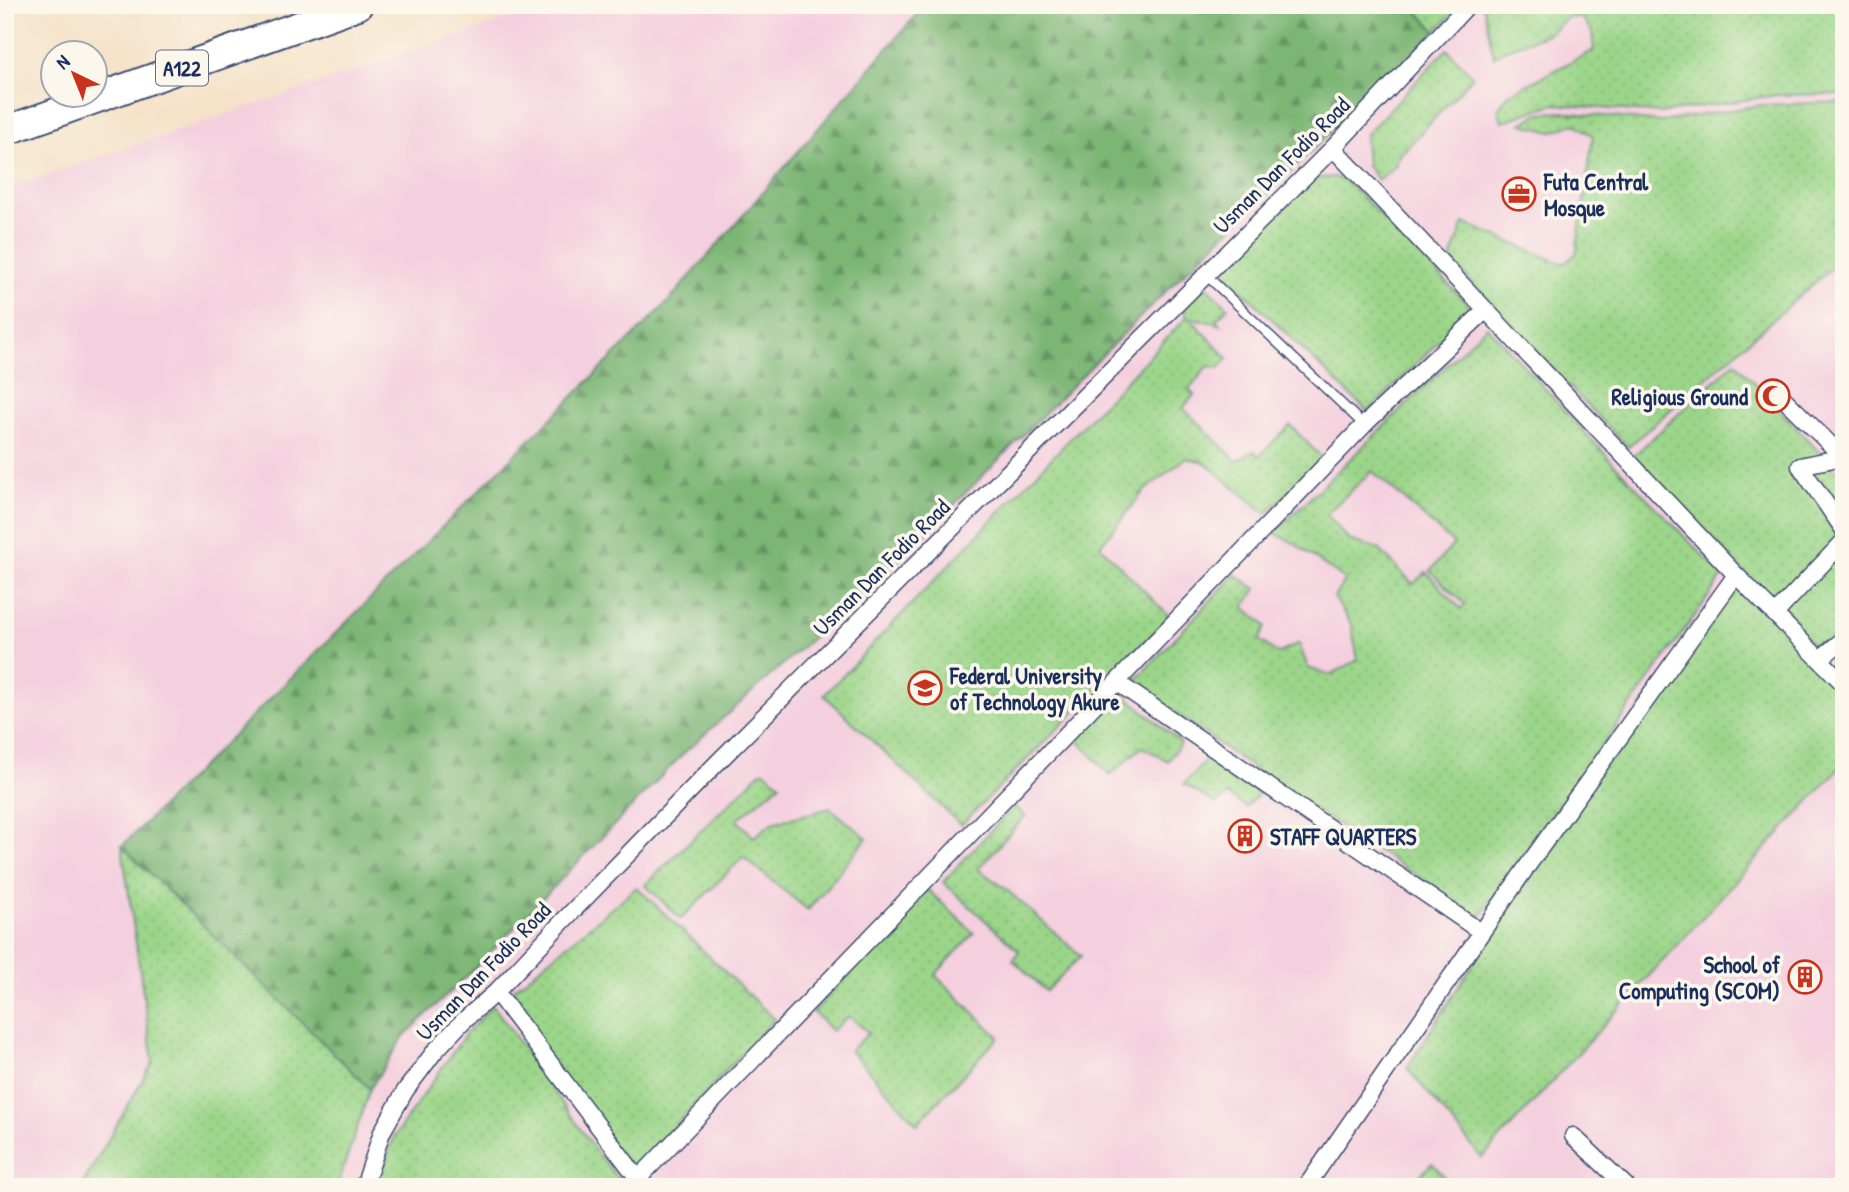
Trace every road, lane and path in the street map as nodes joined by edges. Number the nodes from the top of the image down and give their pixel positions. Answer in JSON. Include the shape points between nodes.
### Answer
{"nodes":[{"id":1,"x":358,"y":5,"type":"edge"},
{"id":2,"x":1468,"y":5,"type":"edge"},
{"id":3,"x":5,"y":131,"type":"edge"},
{"id":4,"x":1333,"y":148,"type":"junction"},
{"id":5,"x":1205,"y":274,"type":"junction"},
{"id":6,"x":1486,"y":310,"type":"junction"},
{"id":7,"x":1779,"y":394,"type":"dead end"},
{"id":8,"x":1364,"y":425,"type":"junction"},
{"id":9,"x":1844,"y":530,"type":"edge"},
{"id":10,"x":1844,"y":541,"type":"edge"},
{"id":11,"x":1736,"y":575,"type":"junction"},
{"id":12,"x":1774,"y":614,"type":"junction"},
{"id":13,"x":1844,"y":639,"type":"edge"},
{"id":14,"x":1820,"y":659,"type":"junction"},
{"id":15,"x":1118,"y":683,"type":"junction"},
{"id":16,"x":1844,"y":684,"type":"edge"},
{"id":17,"x":1481,"y":932,"type":"junction"},
{"id":18,"x":496,"y":992,"type":"junction"},
{"id":19,"x":1573,"y":1136,"type":"dead end"},
{"id":20,"x":641,"y":1183,"type":"edge"},
{"id":21,"x":364,"y":1187,"type":"edge"},
{"id":22,"x":1306,"y":1187,"type":"edge"},
{"id":23,"x":1627,"y":1187,"type":"edge"}],
"edges":[{"from":1,"to":3,"type":"highway","number":"A122"},
{"from":2,"to":4,"type":"street","name":"Usman Dan Fodio Road"},
{"from":4,"to":5,"type":"street","name":"Usman Dan Fodio Road"},
{"from":4,"to":6,"type":"street"},
{"from":5,"to":8,"type":"lane"},
{"from":5,"to":18,"type":"street","name":"Usman Dan Fodio Road","via":[[716,764]]},
{"from":6,"to":8,"type":"street"},
{"from":6,"to":11,"type":"street"},
{"from":7,"to":9,"type":"street","via":[[1843,457],[1800,466]]},
{"from":8,"to":15,"type":"street"},
{"from":10,"to":12,"type":"street"},
{"from":11,"to":12,"type":"street"},
{"from":11,"to":17,"type":"street"},
{"from":12,"to":14,"type":"street"},
{"from":13,"to":14,"type":"street"},
{"from":14,"to":16,"type":"street"},
{"from":15,"to":17,"type":"street"},
{"from":15,"to":20,"type":"street","via":[[897,909]]},
{"from":17,"to":22,"type":"street"},
{"from":18,"to":20,"type":"street"},
{"from":18,"to":21,"type":"street","name":"Usman Dan Fodio Road","via":[[435,1051],[405,1091],[382,1132]]},
{"from":19,"to":23,"type":"street"}]}
